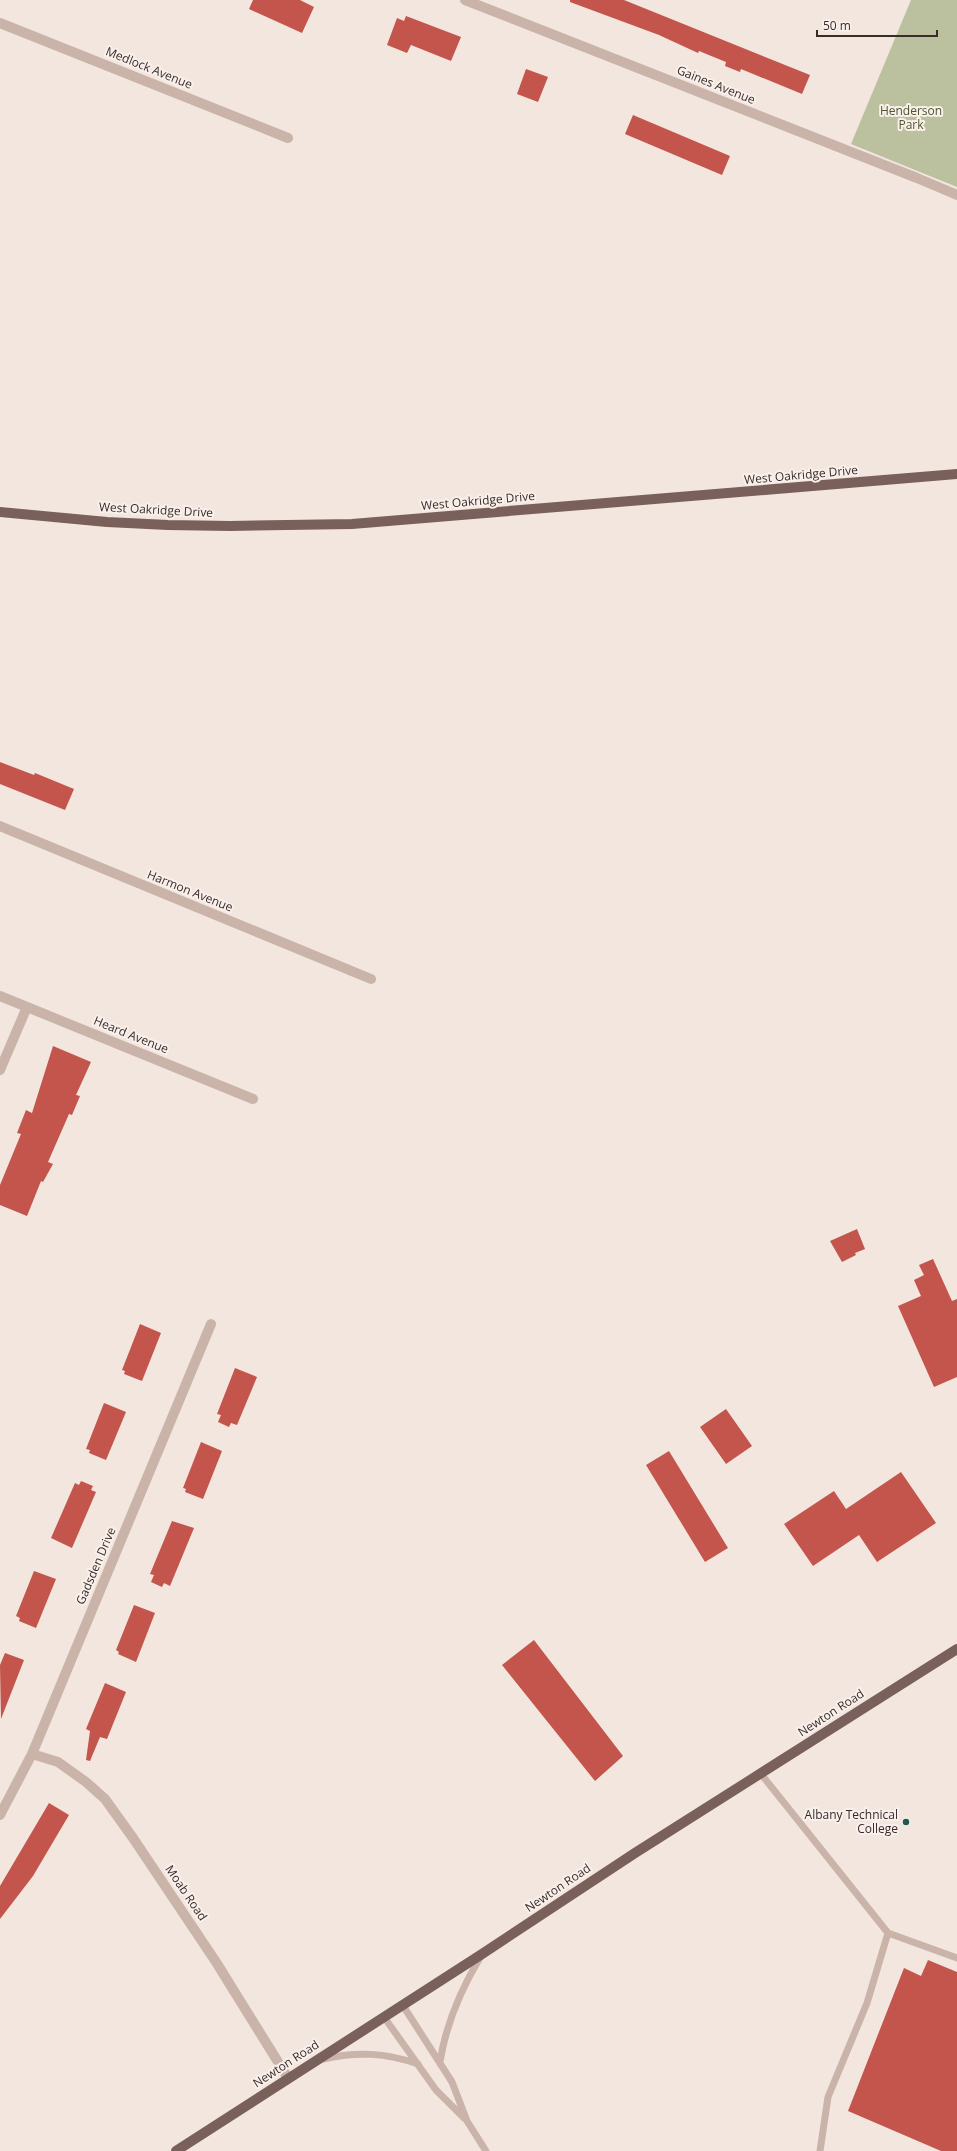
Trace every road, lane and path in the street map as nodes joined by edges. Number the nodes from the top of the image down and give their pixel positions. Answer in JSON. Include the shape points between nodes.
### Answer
{"nodes":[{"id":1,"x":465,"y":0,"type":"edge"},
{"id":2,"x":0,"y":23,"type":"edge"},
{"id":3,"x":288,"y":138,"type":"dead end"},
{"id":4,"x":957,"y":195,"type":"edge"},
{"id":5,"x":957,"y":474,"type":"edge"},
{"id":6,"x":0,"y":512,"type":"edge"},
{"id":7,"x":0,"y":826,"type":"edge"},
{"id":8,"x":371,"y":979,"type":"dead end"},
{"id":9,"x":0,"y":996,"type":"edge"},
{"id":10,"x":27,"y":1007,"type":"junction"},
{"id":11,"x":0,"y":1070,"type":"edge"},
{"id":12,"x":252,"y":1098,"type":"dead end"},
{"id":13,"x":211,"y":1324,"type":"dead end"},
{"id":14,"x":957,"y":1649,"type":"edge"},
{"id":15,"x":32,"y":1754,"type":"junction"},
{"id":16,"x":761,"y":1774,"type":"junction"},
{"id":17,"x":0,"y":1815,"type":"edge"},
{"id":18,"x":888,"y":1933,"type":"junction"},
{"id":19,"x":482,"y":1954,"type":"junction"},
{"id":20,"x":957,"y":1958,"type":"edge"},
{"id":21,"x":402,"y":2004,"type":"junction"},
{"id":22,"x":384,"y":2017,"type":"junction"},
{"id":23,"x":314,"y":2061,"type":"junction"},
{"id":24,"x":440,"y":2062,"type":"junction"},
{"id":25,"x":418,"y":2064,"type":"junction"},
{"id":26,"x":288,"y":2078,"type":"junction"},
{"id":27,"x":467,"y":2121,"type":"junction"},
{"id":28,"x":176,"y":2151,"type":"edge"},
{"id":29,"x":486,"y":2151,"type":"edge"},
{"id":30,"x":820,"y":2151,"type":"edge"}],
"edges":[{"from":1,"to":4,"type":"street","name":"Gaines Avenue"},
{"from":2,"to":3,"type":"street","name":"Medlock Avenue"},
{"from":5,"to":6,"type":"main road","name":"West Oakridge Drive","via":[[352,524],[168,525]]},
{"from":7,"to":8,"type":"street","name":"Harmon Avenue"},
{"from":9,"to":10,"type":"street","name":"Heard Avenue"},
{"from":10,"to":11,"type":"street"},
{"from":10,"to":12,"type":"street","name":"Heard Avenue"},
{"from":13,"to":15,"type":"street","name":"Gadsden Drive"},
{"from":14,"to":16,"type":"main road","name":"Newton Road"},
{"from":15,"to":17,"type":"street","name":"Gadsden Drive"},
{"from":15,"to":26,"type":"street","name":"Moab Road","via":[[58,1762],[105,1799],[216,1962]]},
{"from":16,"to":18,"type":"lane"},
{"from":16,"to":19,"type":"main road","name":"Newton Road"},
{"from":18,"to":20,"type":"lane"},
{"from":18,"to":30,"type":"lane","via":[[867,2002],[828,2097]]},
{"from":19,"to":21,"type":"main road","name":"Newton Road"},
{"from":19,"to":24,"type":"lane","via":[[458,1999],[443,2043]]},
{"from":21,"to":22,"type":"main road","name":"Newton Road"},
{"from":21,"to":24,"type":"lane"},
{"from":22,"to":23,"type":"main road","name":"Newton Road"},
{"from":22,"to":25,"type":"lane"},
{"from":23,"to":25,"type":"lane","via":[[342,2054],[364,2053],[392,2056]]},
{"from":23,"to":26,"type":"main road","name":"Newton Road"},
{"from":24,"to":27,"type":"lane","via":[[452,2082]]},
{"from":25,"to":27,"type":"lane","via":[[436,2090]]},
{"from":26,"to":28,"type":"main road","name":"Newton Road"},
{"from":27,"to":29,"type":"lane"}]}
